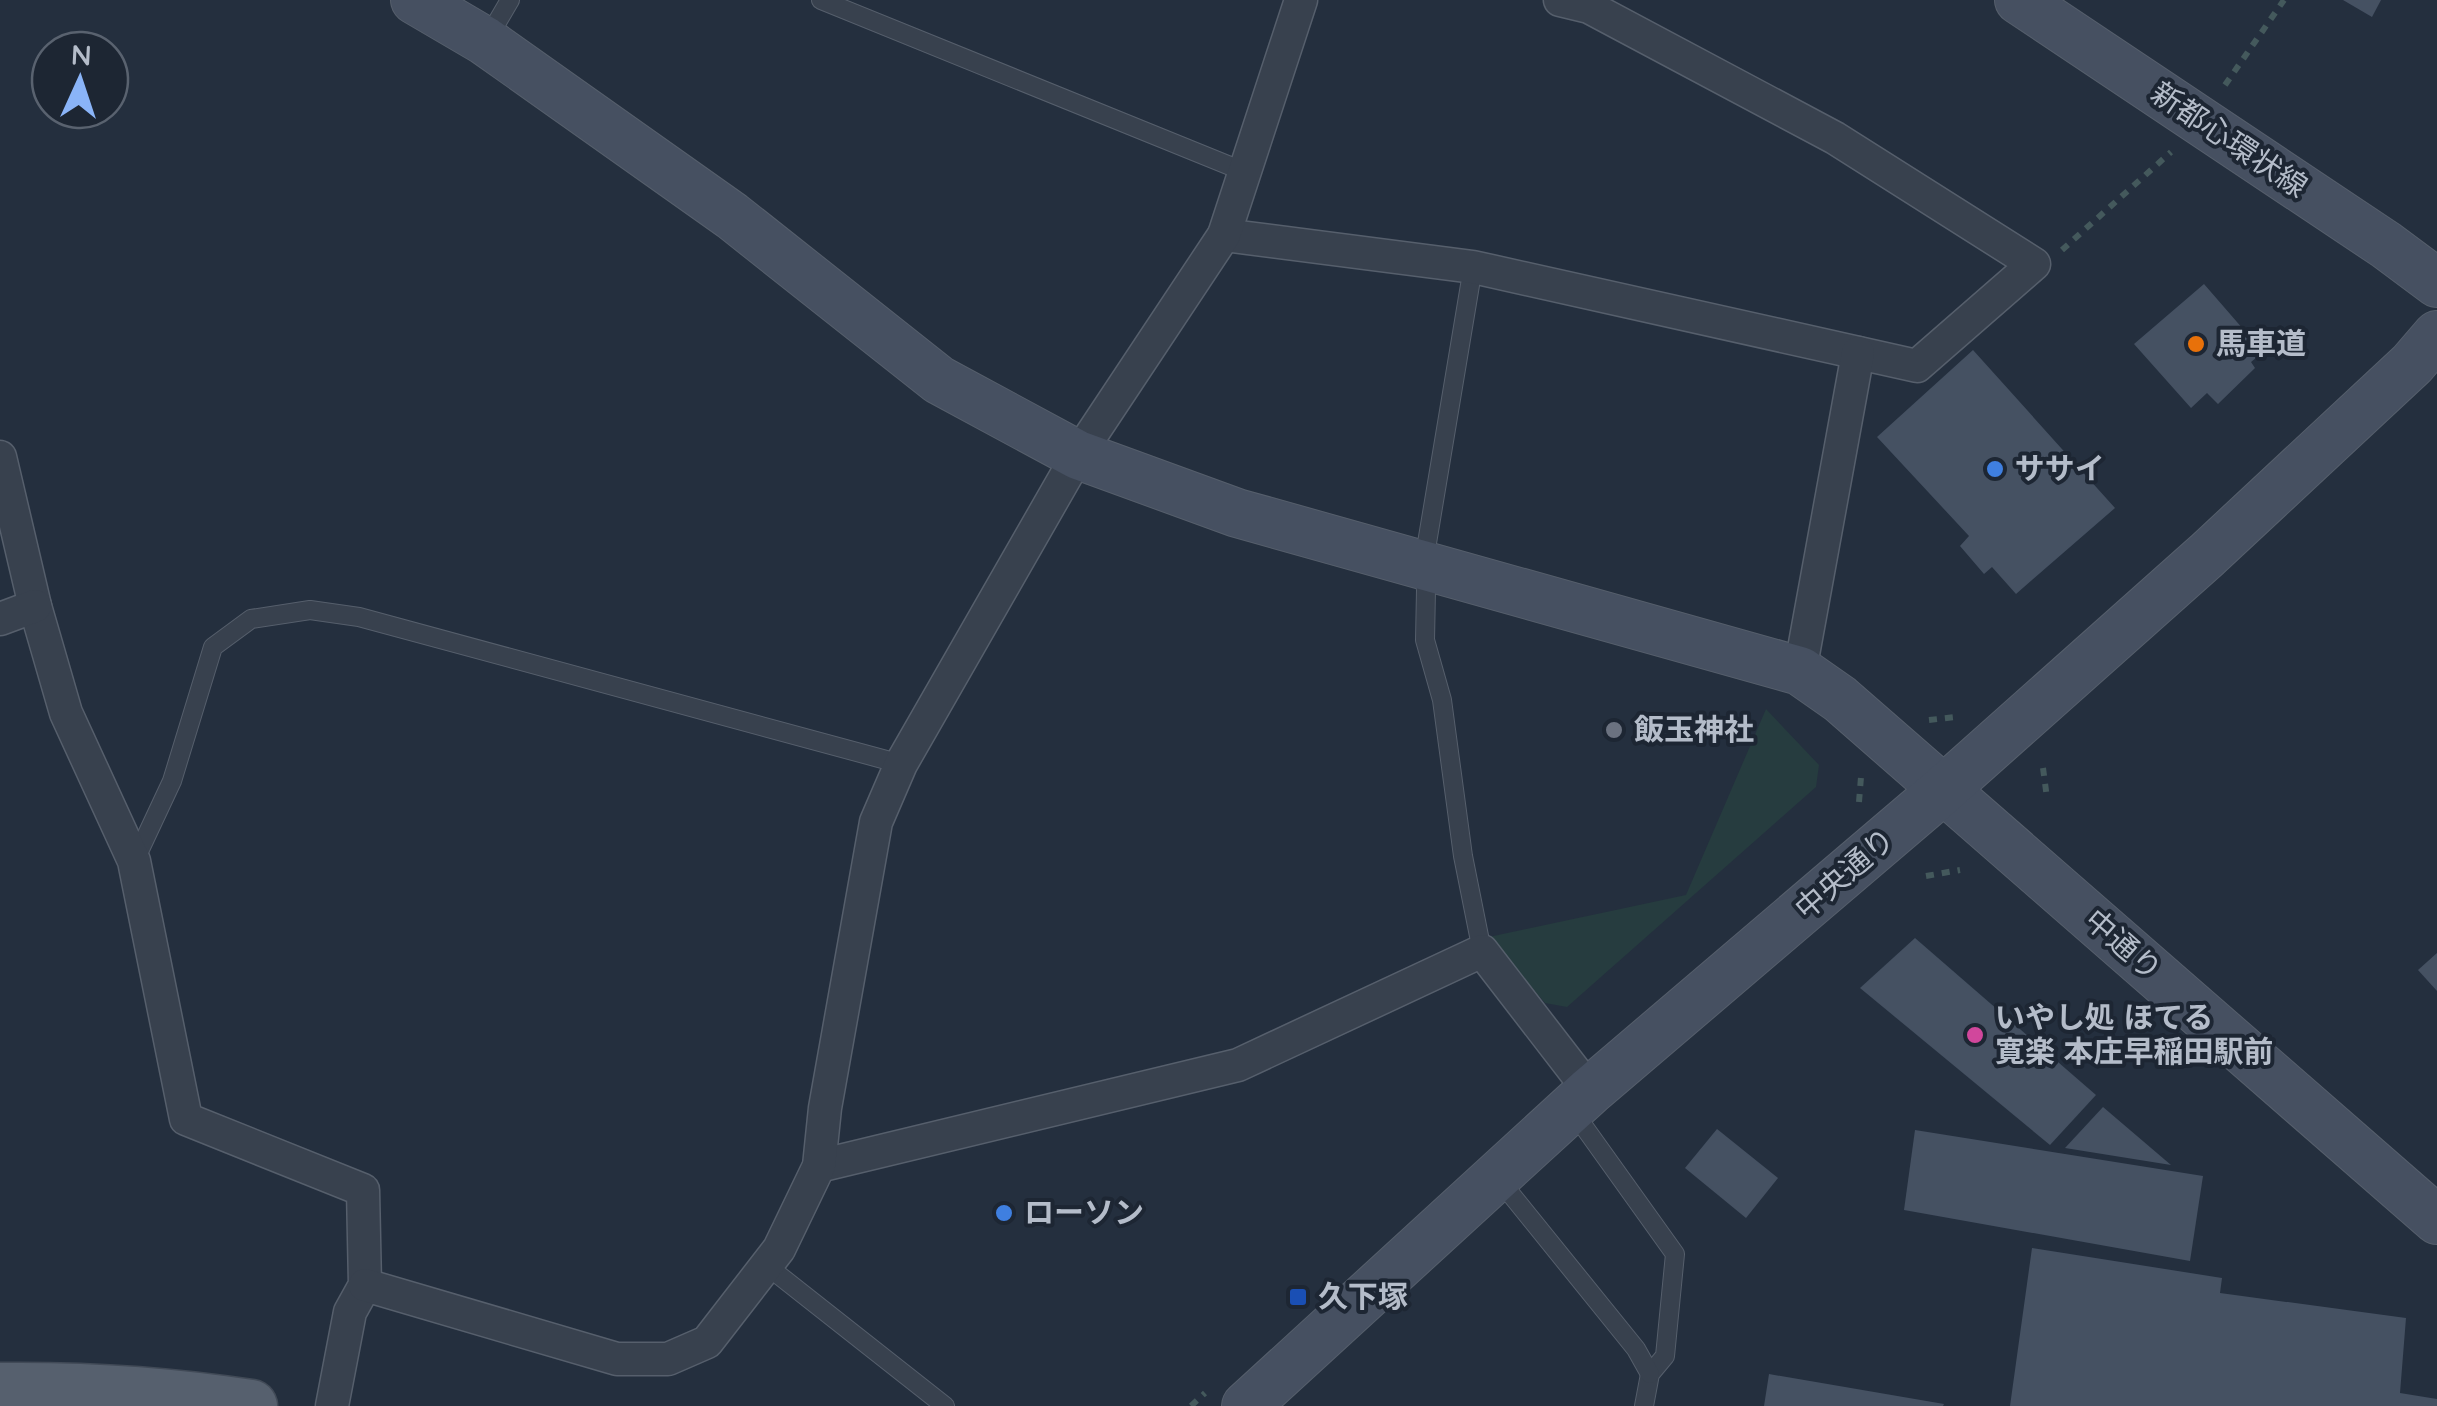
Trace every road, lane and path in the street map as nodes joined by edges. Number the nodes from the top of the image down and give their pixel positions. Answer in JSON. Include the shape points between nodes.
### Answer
{"nodes":[{"id":1,"x":415,"y":0,"type":"edge"},
{"id":2,"x":510,"y":0,"type":"edge"},
{"id":3,"x":821,"y":0,"type":"edge"},
{"id":4,"x":1301,"y":0,"type":"edge"},
{"id":5,"x":1560,"y":0,"type":"edge"},
{"id":6,"x":2019,"y":0,"type":"edge"},
{"id":7,"x":2284,"y":0,"type":"edge"},
{"id":8,"x":485,"y":42,"type":"junction"},
{"id":9,"x":2225,"y":85,"type":"dead end"},
{"id":10,"x":2171,"y":152,"type":"dead end"},
{"id":11,"x":1245,"y":172,"type":"junction"},
{"id":12,"x":1224,"y":235,"type":"junction"},
{"id":13,"x":2034,"y":264,"type":"junction"},
{"id":14,"x":1473,"y":267,"type":"junction"},
{"id":15,"x":2437,"y":283,"type":"edge"},
{"id":16,"x":2437,"y":334,"type":"edge"},
{"id":17,"x":1858,"y":353,"type":"junction"},
{"id":18,"x":1078,"y":455,"type":"junction"},
{"id":19,"x":0,"y":456,"type":"edge"},
{"id":20,"x":1423,"y":567,"type":"junction"},
{"id":21,"x":36,"y":606,"type":"junction"},
{"id":22,"x":0,"y":619,"type":"edge"},
{"id":23,"x":1800,"y":671,"type":"junction"},
{"id":24,"x":1956,"y":717,"type":"dead end"},
{"id":25,"x":1922,"y":720,"type":"dead end"},
{"id":26,"x":902,"y":764,"type":"junction"},
{"id":27,"x":2043,"y":768,"type":"dead end"},
{"id":28,"x":1861,"y":777,"type":"dead end"},
{"id":29,"x":1943,"y":790,"type":"junction"},
{"id":30,"x":2047,"y":798,"type":"dead end"},
{"id":31,"x":1859,"y":802,"type":"dead end"},
{"id":32,"x":134,"y":861,"type":"junction"},
{"id":33,"x":1960,"y":870,"type":"dead end"},
{"id":34,"x":1926,"y":876,"type":"dead end"},
{"id":35,"x":1482,"y":951,"type":"junction"},
{"id":36,"x":1581,"y":1101,"type":"junction"},
{"id":37,"x":819,"y":1166,"type":"junction"},
{"id":38,"x":1496,"y":1176,"type":"junction"},
{"id":39,"x":2437,"y":1220,"type":"edge"},
{"id":40,"x":766,"y":1265,"type":"junction"},
{"id":41,"x":365,"y":1285,"type":"junction"},
{"id":42,"x":1650,"y":1374,"type":"junction"},
{"id":43,"x":0,"y":1388,"type":"edge"},
{"id":44,"x":251,"y":1406,"type":"edge"},
{"id":45,"x":332,"y":1406,"type":"edge"},
{"id":46,"x":945,"y":1406,"type":"edge"},
{"id":47,"x":1246,"y":1406,"type":"edge"},
{"id":48,"x":1644,"y":1406,"type":"edge"}],
"edges":[{"from":1,"to":8,"type":"street","name":"中通り"},
{"from":2,"to":8,"type":"lane"},
{"from":3,"to":11,"type":"lane"},
{"from":4,"to":11,"type":"street"},
{"from":5,"to":13,"type":"street","via":[[1589,8],[1835,138]]},
{"from":6,"to":15,"type":"street","name":"新都心環状線"},
{"from":7,"to":9,"type":"path"},
{"from":8,"to":18,"type":"street","name":"中通り","via":[[732,216],[939,380]]},
{"from":10,"to":13,"type":"path","via":[[2056,254]]},
{"from":11,"to":12,"type":"street"},
{"from":12,"to":14,"type":"street"},
{"from":12,"to":18,"type":"street"},
{"from":13,"to":17,"type":"street","via":[[1917,366]]},
{"from":14,"to":17,"type":"street"},
{"from":14,"to":20,"type":"lane"},
{"from":16,"to":29,"type":"street","name":"中央通り","via":[[2207,555]]},
{"from":17,"to":23,"type":"street"},
{"from":18,"to":20,"type":"street","name":"中通り","via":[[1237,513]]},
{"from":18,"to":26,"type":"street"},
{"from":19,"to":21,"type":"street"},
{"from":20,"to":23,"type":"street","name":"中通り"},
{"from":20,"to":35,"type":"lane","via":[[1425,640],[1442,700]]},
{"from":21,"to":22,"type":"street"},
{"from":21,"to":32,"type":"street","via":[[66,713]]},
{"from":23,"to":29,"type":"street","name":"中通り"},
{"from":24,"to":25,"type":"path"},
{"from":26,"to":32,"type":"lane","via":[[359,617],[310,610],[251,619],[213,647],[172,781]]},
{"from":26,"to":37,"type":"street","via":[[876,822]]},
{"from":27,"to":30,"type":"path"},
{"from":28,"to":31,"type":"path"},
{"from":29,"to":36,"type":"street","name":"中央通り"},
{"from":29,"to":39,"type":"street","name":"中通り"},
{"from":32,"to":41,"type":"street","via":[[186,1119],[363,1190]]},
{"from":33,"to":34,"type":"path"},
{"from":35,"to":36,"type":"street"},
{"from":35,"to":37,"type":"street","via":[[1238,1065]]},
{"from":36,"to":38,"type":"street","name":"中央通り"},
{"from":36,"to":42,"type":"lane","via":[[1675,1254],[1665,1356]]},
{"from":37,"to":40,"type":"street"},
{"from":38,"to":42,"type":"lane"},
{"from":38,"to":47,"type":"street","name":"中央通り"},
{"from":40,"to":41,"type":"street","via":[[707,1342],[668,1359],[617,1360]]},
{"from":40,"to":46,"type":"lane"},
{"from":41,"to":45,"type":"street","via":[[350,1312]]},
{"from":42,"to":48,"type":"lane"},
{"from":43,"to":44,"type":"main road","via":[[166,1393]]}]}
